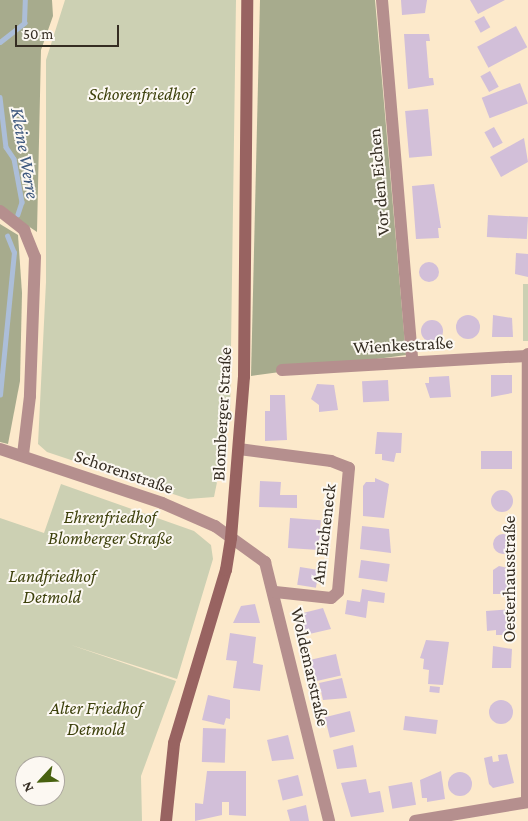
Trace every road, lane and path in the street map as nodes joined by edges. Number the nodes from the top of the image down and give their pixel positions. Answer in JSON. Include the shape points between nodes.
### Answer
{"nodes":[{"id":1,"x":247,"y":0,"type":"edge"},
{"id":2,"x":382,"y":0,"type":"edge"},
{"id":3,"x":0,"y":211,"type":"edge"},
{"id":4,"x":528,"y":355,"type":"edge"},
{"id":5,"x":412,"y":361,"type":"junction"},
{"id":6,"x":282,"y":370,"type":"dead end"},
{"id":7,"x":0,"y":449,"type":"edge"},
{"id":8,"x":239,"y":449,"type":"junction"},
{"id":9,"x":23,"y":455,"type":"junction"},
{"id":10,"x":231,"y":538,"type":"junction"},
{"id":11,"x":275,"y":592,"type":"junction"},
{"id":12,"x":527,"y":802,"type":"edge"},
{"id":13,"x":166,"y":821,"type":"edge"},
{"id":14,"x":329,"y":821,"type":"edge"},
{"id":15,"x":415,"y":821,"type":"edge"}],
"edges":[{"from":1,"to":8,"type":"street","name":"Blomberger Straße","via":[[244,377]]},
{"from":2,"to":5,"type":"street","name":"Vor den Eichen"},
{"from":3,"to":9,"type":"street","via":[[24,230],[35,257],[30,396]]},
{"from":4,"to":5,"type":"street","name":"Wienkestraße"},
{"from":4,"to":12,"type":"street","name":"Oesterhausstraße"},
{"from":5,"to":6,"type":"street","name":"Wienkestraße"},
{"from":7,"to":9,"type":"street","name":"Schorenstraße"},
{"from":8,"to":10,"type":"street","name":"Blomberger Straße"},
{"from":8,"to":11,"type":"street","name":"Am Eicheneck","via":[[331,461],[349,468],[338,592],[331,598]]},
{"from":9,"to":10,"type":"street","name":"Schorenstraße","via":[[162,503],[214,526]]},
{"from":10,"to":11,"type":"street","name":"Woldemarstraße","via":[[265,562]]},
{"from":10,"to":13,"type":"street","name":"Blomberger Straße","via":[[226,570],[174,744]]},
{"from":11,"to":14,"type":"street","name":"Woldemarstraße"},
{"from":12,"to":15,"type":"street"}]}
